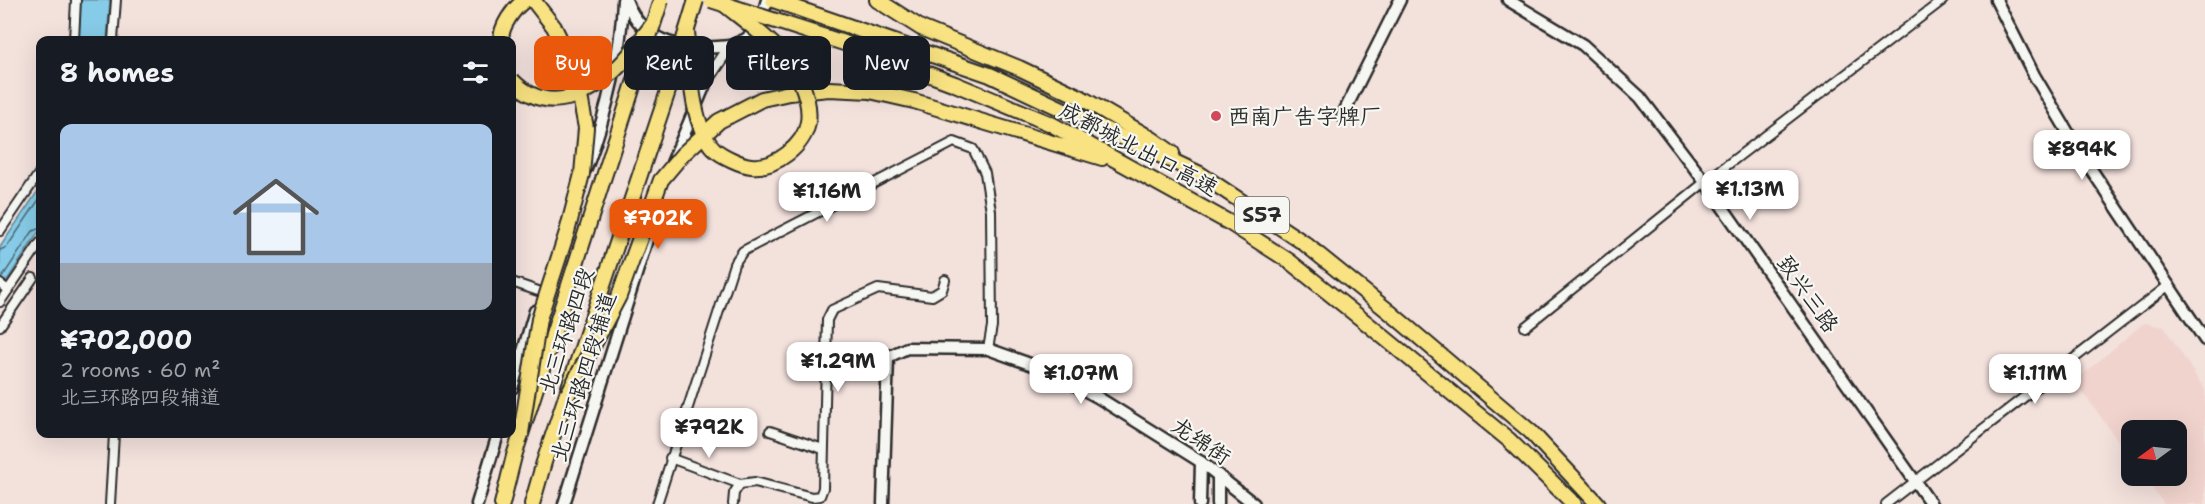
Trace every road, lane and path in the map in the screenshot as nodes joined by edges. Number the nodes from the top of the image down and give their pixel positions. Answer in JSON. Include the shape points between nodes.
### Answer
{"nodes":[{"id":1,"x":76,"y":0,"type":"edge"},
{"id":2,"x":116,"y":0,"type":"edge"},
{"id":3,"x":525,"y":0,"type":"edge"},
{"id":4,"x":533,"y":0,"type":"edge"},
{"id":5,"x":625,"y":0,"type":"edge"},
{"id":6,"x":661,"y":0,"type":"edge"},
{"id":7,"x":696,"y":0,"type":"edge"},
{"id":8,"x":711,"y":0,"type":"edge"},
{"id":9,"x":877,"y":0,"type":"edge"},
{"id":10,"x":1400,"y":0,"type":"edge"},
{"id":11,"x":1508,"y":0,"type":"edge"},
{"id":12,"x":1942,"y":0,"type":"edge"},
{"id":13,"x":1996,"y":0,"type":"edge"},
{"id":14,"x":768,"y":3,"type":"edge"},
{"id":15,"x":725,"y":5,"type":"junction"},
{"id":16,"x":654,"y":23,"type":"junction"},
{"id":17,"x":687,"y":31,"type":"junction"},
{"id":18,"x":74,"y":36,"type":"edge"},
{"id":19,"x":113,"y":36,"type":"edge"},
{"id":20,"x":501,"y":36,"type":"edge"},
{"id":21,"x":749,"y":36,"type":"edge"},
{"id":22,"x":726,"y":46,"type":"edge"},
{"id":23,"x":726,"y":52,"type":"edge"},
{"id":24,"x":516,"y":84,"type":"edge"},
{"id":25,"x":1342,"y":116,"type":"dead end"},
{"id":26,"x":1133,"y":168,"type":"junction"},
{"id":27,"x":1200,"y":174,"type":"junction"},
{"id":28,"x":36,"y":178,"type":"edge"},
{"id":29,"x":1705,"y":182,"type":"junction"},
{"id":30,"x":0,"y":231,"type":"edge"},
{"id":31,"x":36,"y":249,"type":"edge"},
{"id":32,"x":33,"y":278,"type":"dead end"},
{"id":33,"x":945,"y":280,"type":"dead end"},
{"id":34,"x":516,"y":283,"type":"edge"},
{"id":35,"x":0,"y":284,"type":"edge"},
{"id":36,"x":2169,"y":285,"type":"junction"},
{"id":37,"x":8,"y":290,"type":"junction"},
{"id":38,"x":541,"y":292,"type":"junction"},
{"id":39,"x":0,"y":302,"type":"edge"},
{"id":40,"x":0,"y":326,"type":"edge"},
{"id":41,"x":1525,"y":327,"type":"dead end"},
{"id":42,"x":2205,"y":340,"type":"edge"},
{"id":43,"x":988,"y":349,"type":"junction"},
{"id":44,"x":516,"y":375,"type":"edge"},
{"id":45,"x":568,"y":394,"type":"junction"},
{"id":46,"x":770,"y":431,"type":"dead end"},
{"id":47,"x":521,"y":433,"type":"junction"},
{"id":48,"x":114,"y":438,"type":"edge"},
{"id":49,"x":497,"y":438,"type":"edge"},
{"id":50,"x":824,"y":449,"type":"junction"},
{"id":51,"x":670,"y":458,"type":"junction"},
{"id":52,"x":1201,"y":462,"type":"junction"},
{"id":53,"x":1218,"y":475,"type":"junction"},
{"id":54,"x":1915,"y":482,"type":"junction"},
{"id":55,"x":740,"y":484,"type":"junction"},
{"id":56,"x":820,"y":500,"type":"edge"},
{"id":57,"x":110,"y":504,"type":"edge"},
{"id":58,"x":477,"y":504,"type":"edge"},
{"id":59,"x":502,"y":504,"type":"edge"},
{"id":60,"x":532,"y":504,"type":"edge"},
{"id":61,"x":564,"y":504,"type":"edge"},
{"id":62,"x":657,"y":504,"type":"edge"},
{"id":63,"x":733,"y":504,"type":"edge"},
{"id":64,"x":883,"y":504,"type":"edge"},
{"id":65,"x":1200,"y":504,"type":"edge"},
{"id":66,"x":1218,"y":504,"type":"edge"},
{"id":67,"x":1254,"y":504,"type":"edge"},
{"id":68,"x":1574,"y":504,"type":"edge"},
{"id":69,"x":1598,"y":504,"type":"edge"},
{"id":70,"x":1886,"y":504,"type":"edge"},
{"id":71,"x":1931,"y":504,"type":"edge"}],
"edges":[{"from":1,"to":18,"type":"street"},
{"from":2,"to":19,"type":"street"},
{"from":3,"to":20,"type":"highway","via":[[508,20]]},
{"from":4,"to":47,"type":"highway","bridge":true,"via":[[554,27],[575,70],[586,128],[582,174],[539,319]]},
{"from":5,"to":22,"type":"street","via":[[637,23],[659,39],[699,49]]},
{"from":5,"to":38,"type":"street","via":[[601,125]]},
{"from":6,"to":16,"type":"highway","name":"北三环路四段","bridge":true},
{"from":7,"to":17,"type":"highway","name":"北三环路四段","bridge":true},
{"from":8,"to":15,"type":"highway","name":"成都城北出口高速","number":"S57","bridge":true},
{"from":9,"to":27,"type":"highway","via":[[921,28],[1080,97],[1152,139]]},
{"from":10,"to":25,"type":"street"},
{"from":11,"to":29,"type":"street","name":"致兴三路","via":[[1582,45],[1640,97]]},
{"from":12,"to":29,"type":"street"},
{"from":13,"to":36,"type":"street","via":[[2079,151]]},
{"from":14,"to":21,"type":"street","name":"北三环路四段辅道","via":[[759,27]]},
{"from":14,"to":27,"type":"highway","name":"成都城北出口高速","number":"S57","via":[[860,29],[990,75]]},
{"from":15,"to":17,"type":"highway","bridge":true,"via":[[768,41],[801,81],[808,104],[808,124],[800,142],[783,157],[751,166],[714,148],[695,108]]},
{"from":15,"to":26,"type":"highway","name":"成都城北出口高速","number":"S57","bridge":true,"via":[[955,84],[1051,124]]},
{"from":16,"to":24,"type":"highway","bridge":true,"via":[[621,64],[592,88],[565,100],[543,99]]},
{"from":16,"to":47,"type":"highway","name":"北三环路四段","bridge":true},
{"from":17,"to":45,"type":"highway","name":"北三环路四段","bridge":true},
{"from":23,"to":61,"type":"street","name":"北三环路四段辅道","via":[[706,82],[672,163]]},
{"from":26,"to":45,"type":"highway","bridge":true,"via":[[870,91],[829,89],[762,99],[720,121],[661,180],[619,296]]},
{"from":26,"to":68,"type":"highway","name":"成都城北出口高速","number":"S57","via":[[1289,261],[1509,440]]},
{"from":27,"to":69,"type":"highway","name":"成都城北出口高速","number":"S57","via":[[1304,243],[1392,314],[1531,432]]},
{"from":28,"to":30,"type":"street"},
{"from":29,"to":41,"type":"street"},
{"from":29,"to":54,"type":"street","name":"致兴三路"},
{"from":31,"to":37,"type":"street"},
{"from":32,"to":40,"type":"street"},
{"from":33,"to":50,"type":"street","via":[[942,290],[932,296],[878,289],[832,310],[827,320]]},
{"from":34,"to":38,"type":"street"},
{"from":35,"to":37,"type":"street"},
{"from":36,"to":42,"type":"street"},
{"from":36,"to":54,"type":"street"},
{"from":37,"to":39,"type":"street"},
{"from":38,"to":44,"type":"street"},
{"from":43,"to":51,"type":"street","via":[[992,326],[991,211],[985,173],[973,149],[954,142],[743,250],[734,264]]},
{"from":43,"to":52,"type":"street","name":"龙绵街","via":[[1047,370]]},
{"from":43,"to":64,"type":"street","name":"龙绵街","via":[[907,348],[888,357]]},
{"from":45,"to":60,"type":"highway","name":"北三环路四段"},
{"from":46,"to":50,"type":"street"},
{"from":47,"to":59,"type":"highway","name":"北三环路四段"},
{"from":48,"to":57,"type":"street"},
{"from":49,"to":58,"type":"street"},
{"from":50,"to":56,"type":"street"},
{"from":51,"to":55,"type":"street"},
{"from":51,"to":62,"type":"street"},
{"from":52,"to":53,"type":"street","name":"龙绵街"},
{"from":52,"to":65,"type":"street"},
{"from":53,"to":66,"type":"street"},
{"from":53,"to":67,"type":"street","name":"龙绵街"},
{"from":54,"to":70,"type":"street"},
{"from":54,"to":71,"type":"street","name":"致兴三路"},
{"from":55,"to":56,"type":"street","via":[[755,482]]},
{"from":55,"to":63,"type":"street"}]}
